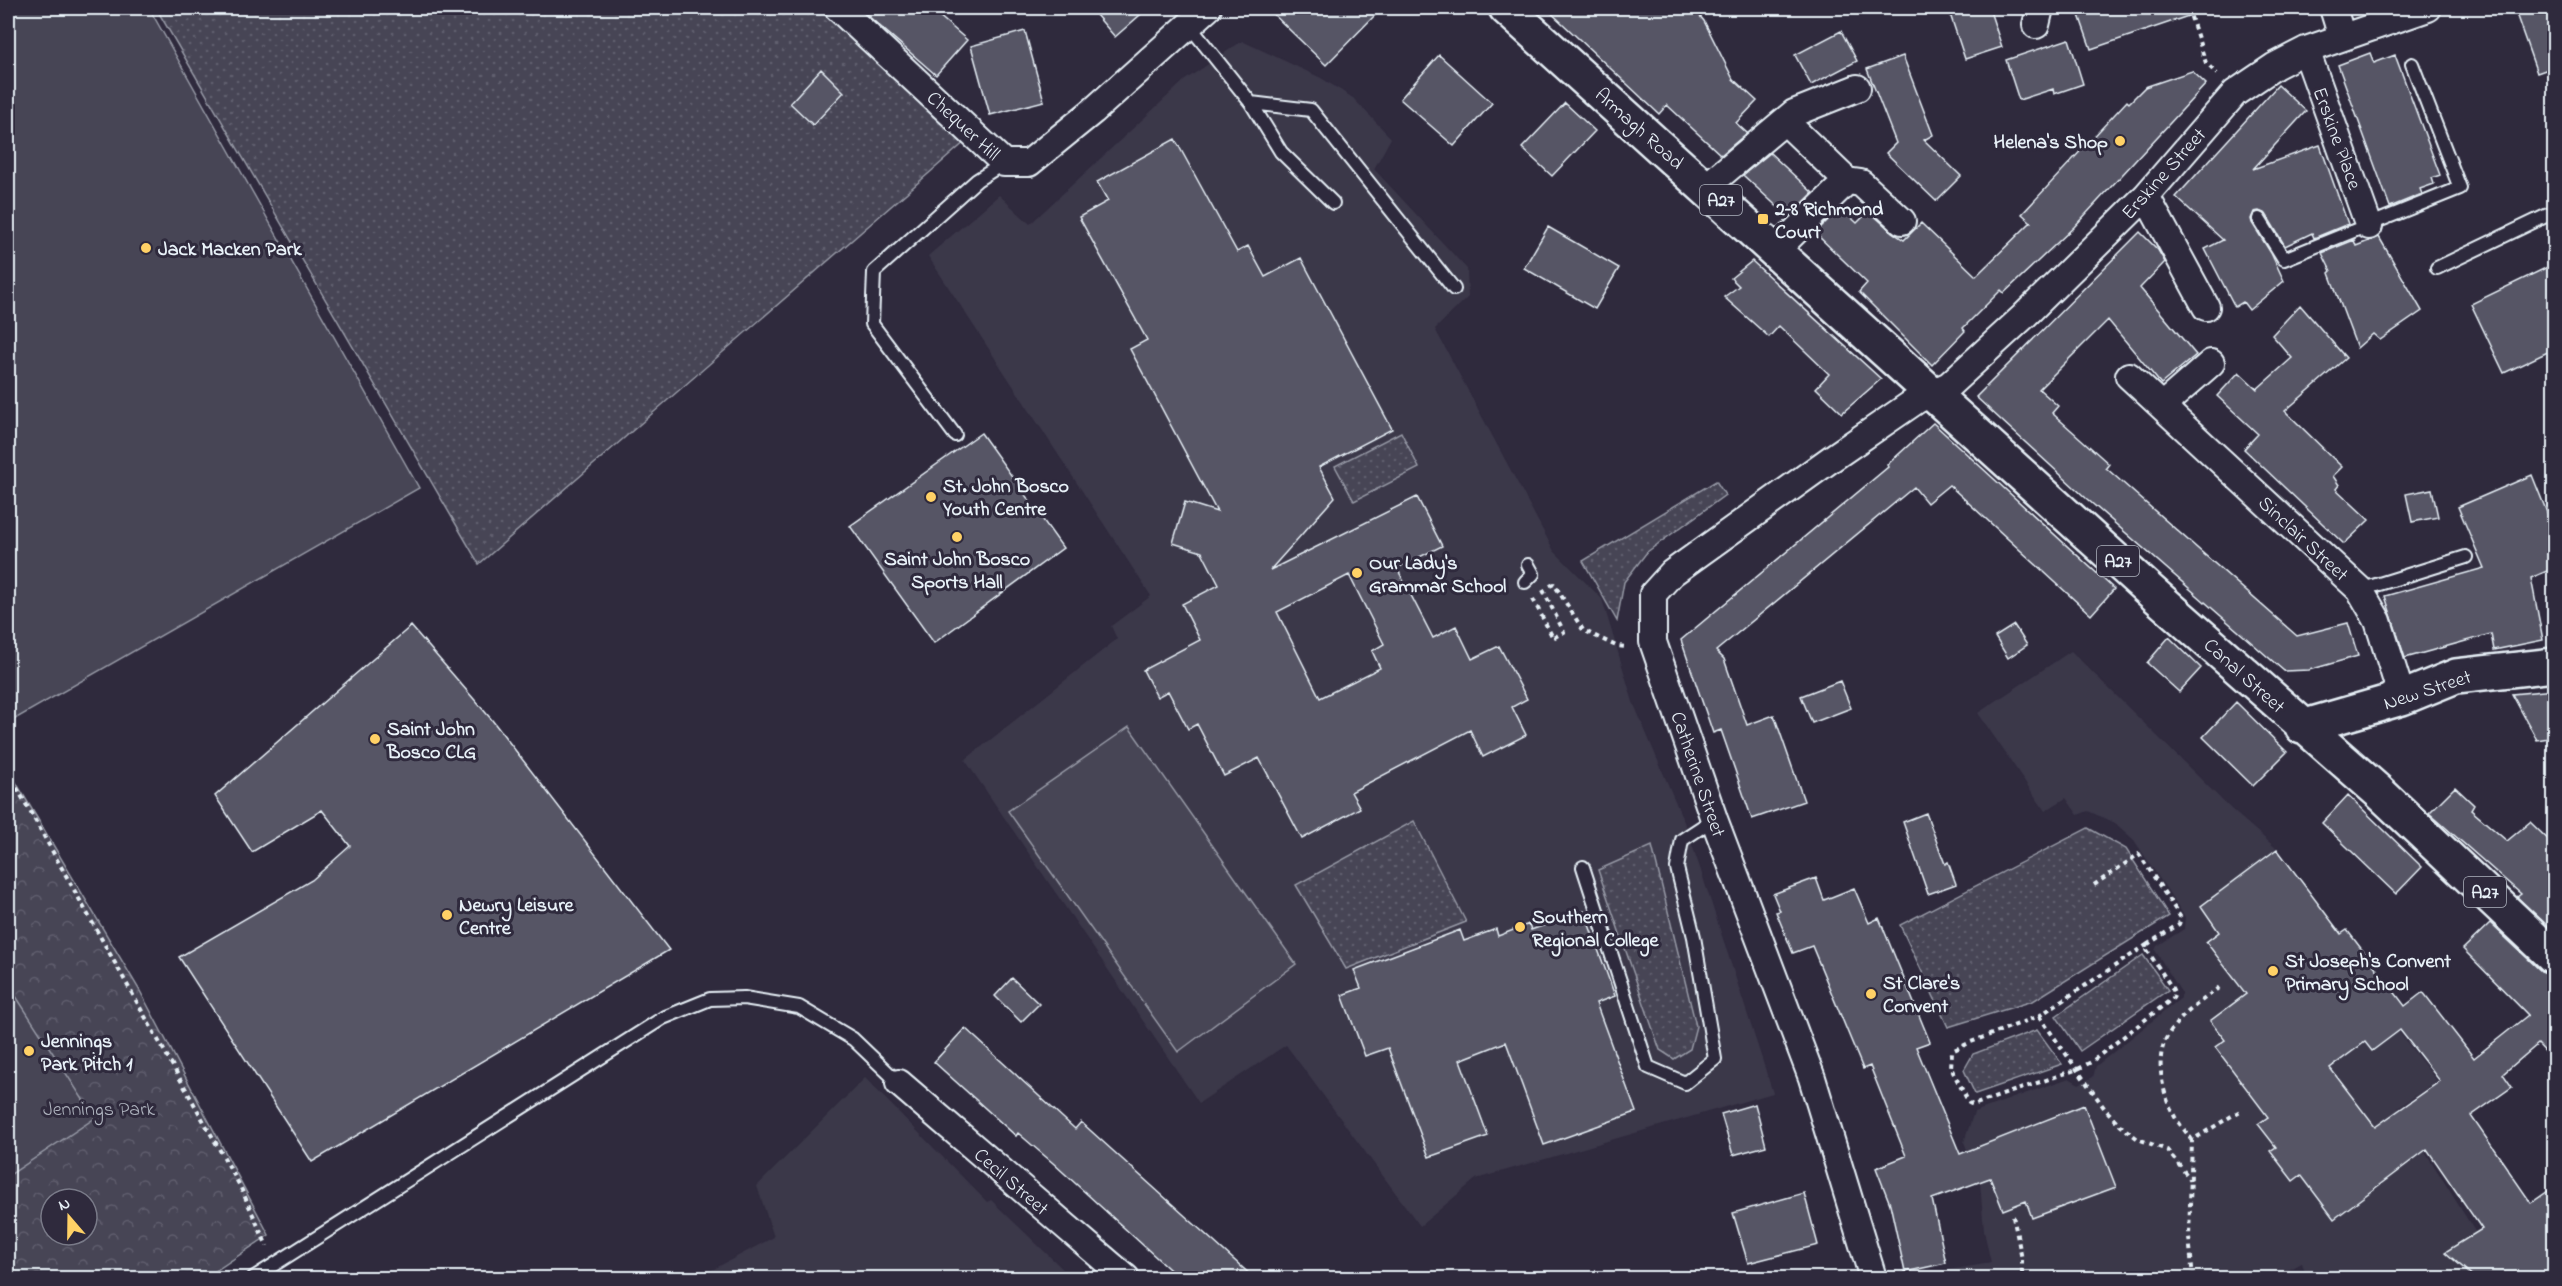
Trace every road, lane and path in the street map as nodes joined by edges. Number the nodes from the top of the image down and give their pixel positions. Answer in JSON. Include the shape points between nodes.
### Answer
{"nodes":[{"id":1,"x":838,"y":8,"type":"edge"},
{"id":2,"x":1208,"y":8,"type":"edge"},
{"id":3,"x":1506,"y":8,"type":"edge"},
{"id":4,"x":2188,"y":8,"type":"edge"},
{"id":5,"x":2333,"y":8,"type":"edge"},
{"id":6,"x":2427,"y":8,"type":"edge"},
{"id":7,"x":1188,"y":24,"type":"junction"},
{"id":8,"x":2342,"y":37,"type":"junction"},
{"id":9,"x":2306,"y":50,"type":"junction"},
{"id":10,"x":2412,"y":64,"type":"dead end"},
{"id":11,"x":1857,"y":88,"type":"dead end"},
{"id":12,"x":2235,"y":93,"type":"junction"},
{"id":13,"x":1251,"y":103,"type":"junction"},
{"id":14,"x":1793,"y":129,"type":"dead end"},
{"id":15,"x":1004,"y":163,"type":"junction"},
{"id":16,"x":1847,"y":181,"type":"junction"},
{"id":17,"x":1706,"y":187,"type":"junction"},
{"id":18,"x":2146,"y":196,"type":"junction"},
{"id":19,"x":1333,"y":203,"type":"dead end"},
{"id":20,"x":2554,"y":212,"type":"edge"},
{"id":21,"x":2259,"y":219,"type":"dead end"},
{"id":22,"x":1902,"y":221,"type":"dead end"},
{"id":23,"x":2369,"y":226,"type":"junction"},
{"id":24,"x":1776,"y":250,"type":"junction"},
{"id":25,"x":2436,"y":268,"type":"dead end"},
{"id":26,"x":1454,"y":289,"type":"dead end"},
{"id":27,"x":2206,"y":307,"type":"dead end"},
{"id":28,"x":2211,"y":363,"type":"dead end"},
{"id":29,"x":2129,"y":376,"type":"dead end"},
{"id":30,"x":1934,"y":394,"type":"junction"},
{"id":31,"x":2163,"y":405,"type":"junction"},
{"id":32,"x":955,"y":435,"type":"dead end"},
{"id":33,"x":2466,"y":557,"type":"dead end"},
{"id":34,"x":1528,"y":565,"type":"dead end"},
{"id":35,"x":1525,"y":582,"type":"joint"},
{"id":36,"x":2360,"y":590,"type":"junction"},
{"id":37,"x":1627,"y":647,"type":"dead end"},
{"id":38,"x":2554,"y":665,"type":"edge"},
{"id":39,"x":2402,"y":698,"type":"junction"},
{"id":40,"x":2302,"y":727,"type":"junction"},
{"id":41,"x":8,"y":772,"type":"edge"},
{"id":42,"x":1714,"y":819,"type":"junction"},
{"id":43,"x":1583,"y":867,"type":"dead end"},
{"id":44,"x":2094,"y":885,"type":"dead end"},
{"id":45,"x":2148,"y":944,"type":"junction"},
{"id":46,"x":2554,"y":957,"type":"edge"},
{"id":47,"x":2221,"y":986,"type":"dead end"},
{"id":48,"x":2039,"y":1016,"type":"junction"},
{"id":49,"x":2078,"y":1069,"type":"junction"},
{"id":50,"x":899,"y":1083,"type":"joint"},
{"id":51,"x":2240,"y":1111,"type":"dead end"},
{"id":52,"x":2192,"y":1140,"type":"junction"},
{"id":53,"x":2191,"y":1180,"type":"junction"},
{"id":54,"x":2013,"y":1216,"type":"dead end"},
{"id":55,"x":269,"y":1252,"type":"dead end"},
{"id":56,"x":253,"y":1278,"type":"edge"},
{"id":57,"x":1126,"y":1278,"type":"edge"},
{"id":58,"x":1873,"y":1278,"type":"edge"},
{"id":59,"x":2022,"y":1278,"type":"edge"},
{"id":60,"x":2193,"y":1278,"type":"edge"}],
"edges":[{"from":1,"to":15,"type":"street","name":"Chequer Hill"},
{"from":2,"to":7,"type":"street","name":"Chequer Hill"},
{"from":3,"to":17,"type":"main road","name":"Armagh Road","number":"A27"},
{"from":4,"to":12,"type":"path","via":[[2206,63]]},
{"from":5,"to":8,"type":"street"},
{"from":6,"to":8,"type":"street","name":"Erskine Street"},
{"from":7,"to":13,"type":"lane"},
{"from":7,"to":15,"type":"street","name":"Chequer Hill","via":[[1029,163]]},
{"from":8,"to":9,"type":"street","name":"Erskine Street"},
{"from":9,"to":12,"type":"street","name":"Erskine Street"},
{"from":9,"to":23,"type":"street","name":"Erskine Place"},
{"from":10,"to":23,"type":"lane","via":[[2460,189]]},
{"from":11,"to":17,"type":"street","via":[[1794,113]]},
{"from":12,"to":18,"type":"street","name":"Erskine Street"},
{"from":13,"to":19,"type":"lane","via":[[1281,152]]},
{"from":13,"to":26,"type":"lane","via":[[1311,110]]},
{"from":14,"to":16,"type":"street"},
{"from":15,"to":32,"type":"lane","via":[[977,180],[874,272],[872,324]]},
{"from":16,"to":22,"type":"street","via":[[1861,183]]},
{"from":16,"to":24,"type":"street"},
{"from":17,"to":24,"type":"main road","name":"Armagh Road","number":"A27"},
{"from":18,"to":27,"type":"street"},
{"from":18,"to":30,"type":"street","name":"Erskine Street","via":[[2023,317],[1949,385]]},
{"from":20,"to":25,"type":"lane"},
{"from":21,"to":23,"type":"lane","via":[[2284,260]]},
{"from":24,"to":30,"type":"main road","name":"Armagh Road","number":"A27"},
{"from":28,"to":31,"type":"street"},
{"from":29,"to":31,"type":"street","name":"Sinclair Street"},
{"from":30,"to":40,"type":"main road","name":"Canal Street","number":"A27"},
{"from":30,"to":42,"type":"street","name":"Catherine Street","via":[[1917,400],[1812,472],[1672,573],[1653,594],[1653,642]]},
{"from":31,"to":36,"type":"street","name":"Sinclair Street"},
{"from":33,"to":36,"type":"lane"},
{"from":34,"to":35,"type":"lane","via":[[1533,574]]},
{"from":35,"to":37,"type":"path","via":[[1553,638],[1564,632],[1543,590],[1554,584],[1582,630]]},
{"from":36,"to":39,"type":"street","name":"Sinclair Street","via":[[2378,621]]},
{"from":38,"to":39,"type":"main road","name":"New Street","via":[[2456,676]]},
{"from":39,"to":40,"type":"main road","name":"New Street"},
{"from":40,"to":46,"type":"main road","name":"Canal Street","number":"A27","via":[[2378,791]]},
{"from":41,"to":55,"type":"path","via":[[240,1186]]},
{"from":42,"to":43,"type":"lane","via":[[1682,840],[1677,868],[1694,937],[1715,1059],[1685,1083],[1648,1067]]},
{"from":42,"to":58,"type":"street","name":"Catherine Street","via":[[1812,1078]]},
{"from":44,"to":45,"type":"path","via":[[2139,854],[2181,918],[2180,924]]},
{"from":45,"to":48,"type":"path"},
{"from":45,"to":49,"type":"path","via":[[2147,950],[2175,994],[2173,998]]},
{"from":47,"to":52,"type":"path","via":[[2187,1012],[2167,1037],[2161,1054],[2166,1095],[2175,1117]]},
{"from":48,"to":49,"type":"path"},
{"from":48,"to":49,"type":"path","via":[[1952,1052],[1951,1068],[1968,1103],[1973,1105]]},
{"from":49,"to":53,"type":"path","via":[[2121,1126],[2138,1139],[2167,1150]]},
{"from":50,"to":56,"type":"lane","via":[[853,1039],[799,1007],[744,998],[710,999],[663,1018]]},
{"from":50,"to":57,"type":"street","name":"Cecil Street"},
{"from":51,"to":52,"type":"path"},
{"from":52,"to":53,"type":"path"},
{"from":53,"to":60,"type":"path","via":[[2189,1237]]},
{"from":54,"to":59,"type":"path"}]}
